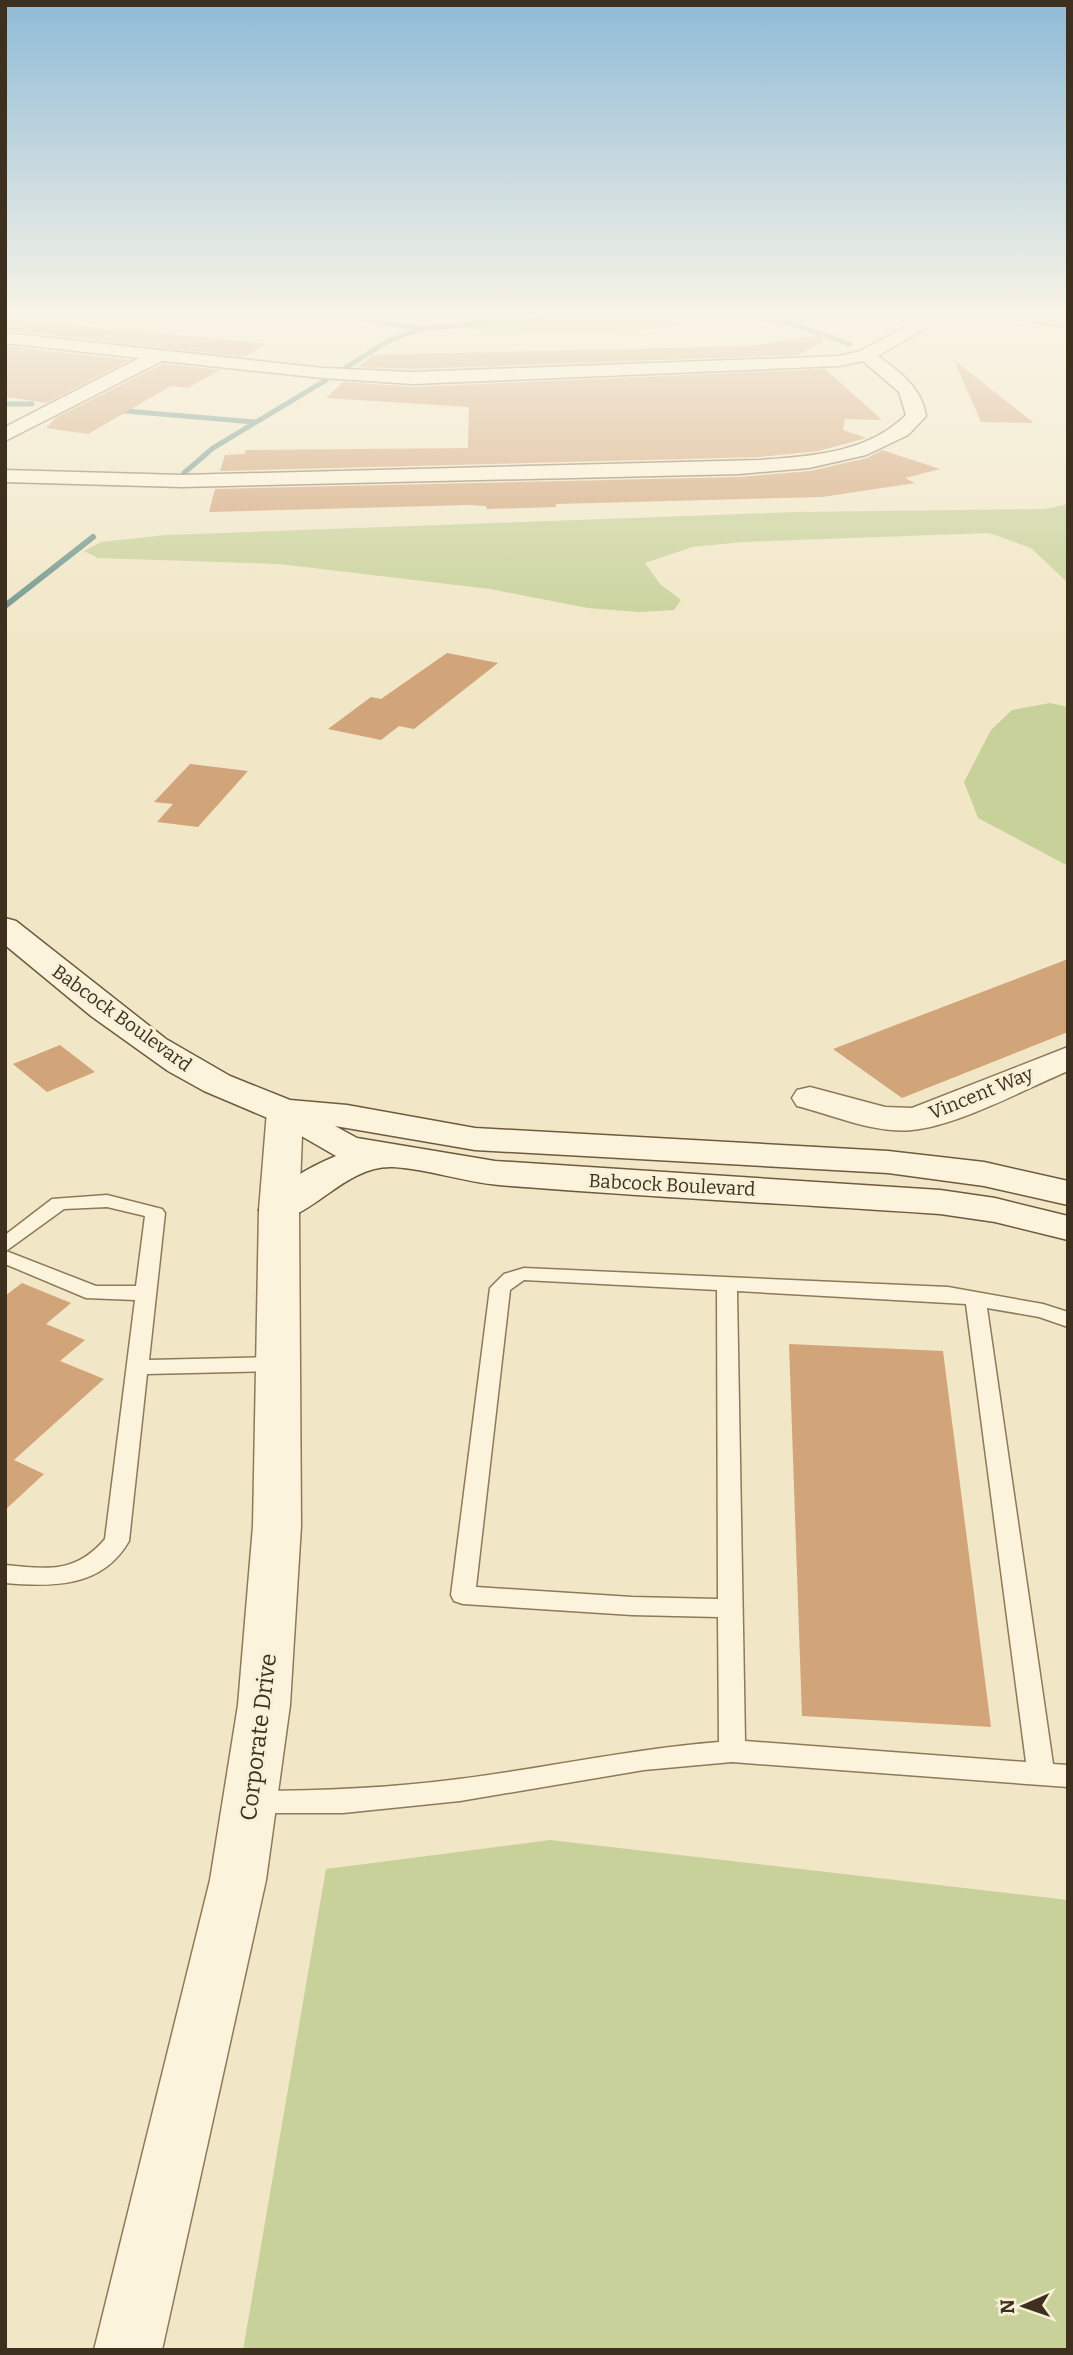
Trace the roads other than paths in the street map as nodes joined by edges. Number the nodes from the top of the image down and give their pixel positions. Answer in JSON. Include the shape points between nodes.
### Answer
{"nodes":[{"id":1,"x":32,"y":421,"type":"edge"},
{"id":2,"x":910,"y":421,"type":"edge"},
{"id":3,"x":5,"y":435,"type":"edge"},
{"id":4,"x":5,"y":477,"type":"edge"},
{"id":5,"x":5,"y":928,"type":"edge"},
{"id":6,"x":1068,"y":1058,"type":"edge"},
{"id":7,"x":810,"y":1098,"type":"dead end"},
{"id":8,"x":285,"y":1111,"type":"junction"},
{"id":9,"x":393,"y":1158,"type":"junction"},
{"id":10,"x":1068,"y":1193,"type":"edge"},
{"id":11,"x":279,"y":1210,"type":"junction"},
{"id":12,"x":1068,"y":1228,"type":"edge"},
{"id":13,"x":5,"y":1245,"type":"edge"},
{"id":14,"x":5,"y":1257,"type":"edge"},
{"id":15,"x":727,"y":1284,"type":"junction"},
{"id":16,"x":145,"y":1293,"type":"junction"},
{"id":17,"x":975,"y":1297,"type":"junction"},
{"id":18,"x":1068,"y":1320,"type":"edge"},
{"id":19,"x":277,"y":1364,"type":"junction"},
{"id":20,"x":137,"y":1367,"type":"junction"},
{"id":21,"x":5,"y":1574,"type":"edge"},
{"id":22,"x":729,"y":1608,"type":"junction"},
{"id":23,"x":732,"y":1751,"type":"junction"},
{"id":24,"x":1041,"y":1774,"type":"junction"},
{"id":25,"x":1068,"y":1776,"type":"edge"},
{"id":26,"x":250,"y":1802,"type":"junction"},
{"id":27,"x":128,"y":2350,"type":"edge"}],
"edges":[{"from":1,"to":3,"type":"street"},
{"from":2,"to":4,"type":"street","via":[[887,440],[849,453],[739,468],[224,480]]},
{"from":5,"to":8,"type":"street","name":"Babcock Boulevard","via":[[99,1006],[179,1063],[210,1081]]},
{"from":6,"to":7,"type":"street","name":"Vincent Way","via":[[912,1119],[884,1118]]},
{"from":8,"to":9,"type":"street","name":"Babcock Boulevard","via":[[326,1139]]},
{"from":8,"to":10,"type":"street","name":"Babcock Boulevard","via":[[348,1116],[432,1134],[488,1140],[901,1164],[984,1174]]},
{"from":8,"to":11,"type":"street","name":"Corporate Drive"},
{"from":9,"to":11,"type":"street","via":[[344,1164]]},
{"from":9,"to":12,"type":"street","name":"Babcock Boulevard","via":[[495,1173],[940,1202]]},
{"from":11,"to":19,"type":"street","name":"Corporate Drive"},
{"from":13,"to":16,"type":"lane","via":[[59,1203],[107,1201],[155,1213]]},
{"from":14,"to":16,"type":"lane","via":[[93,1293]]},
{"from":15,"to":17,"type":"lane"},
{"from":15,"to":22,"type":"lane"},
{"from":15,"to":22,"type":"lane","via":[[524,1274],[513,1276],[500,1288],[463,1595]]},
{"from":16,"to":20,"type":"lane"},
{"from":17,"to":18,"type":"lane"},
{"from":17,"to":24,"type":"lane"},
{"from":19,"to":20,"type":"lane"},
{"from":19,"to":26,"type":"street","name":"Corporate Drive","via":[[273,1613]]},
{"from":20,"to":21,"type":"lane","via":[[117,1541],[90,1569],[69,1577]]},
{"from":22,"to":23,"type":"lane"},
{"from":23,"to":24,"type":"lane"},
{"from":23,"to":26,"type":"lane","via":[[645,1759],[460,1790],[344,1802]]},
{"from":24,"to":25,"type":"lane"},
{"from":26,"to":27,"type":"street","name":"Corporate Drive","via":[[238,1880]]}]}
